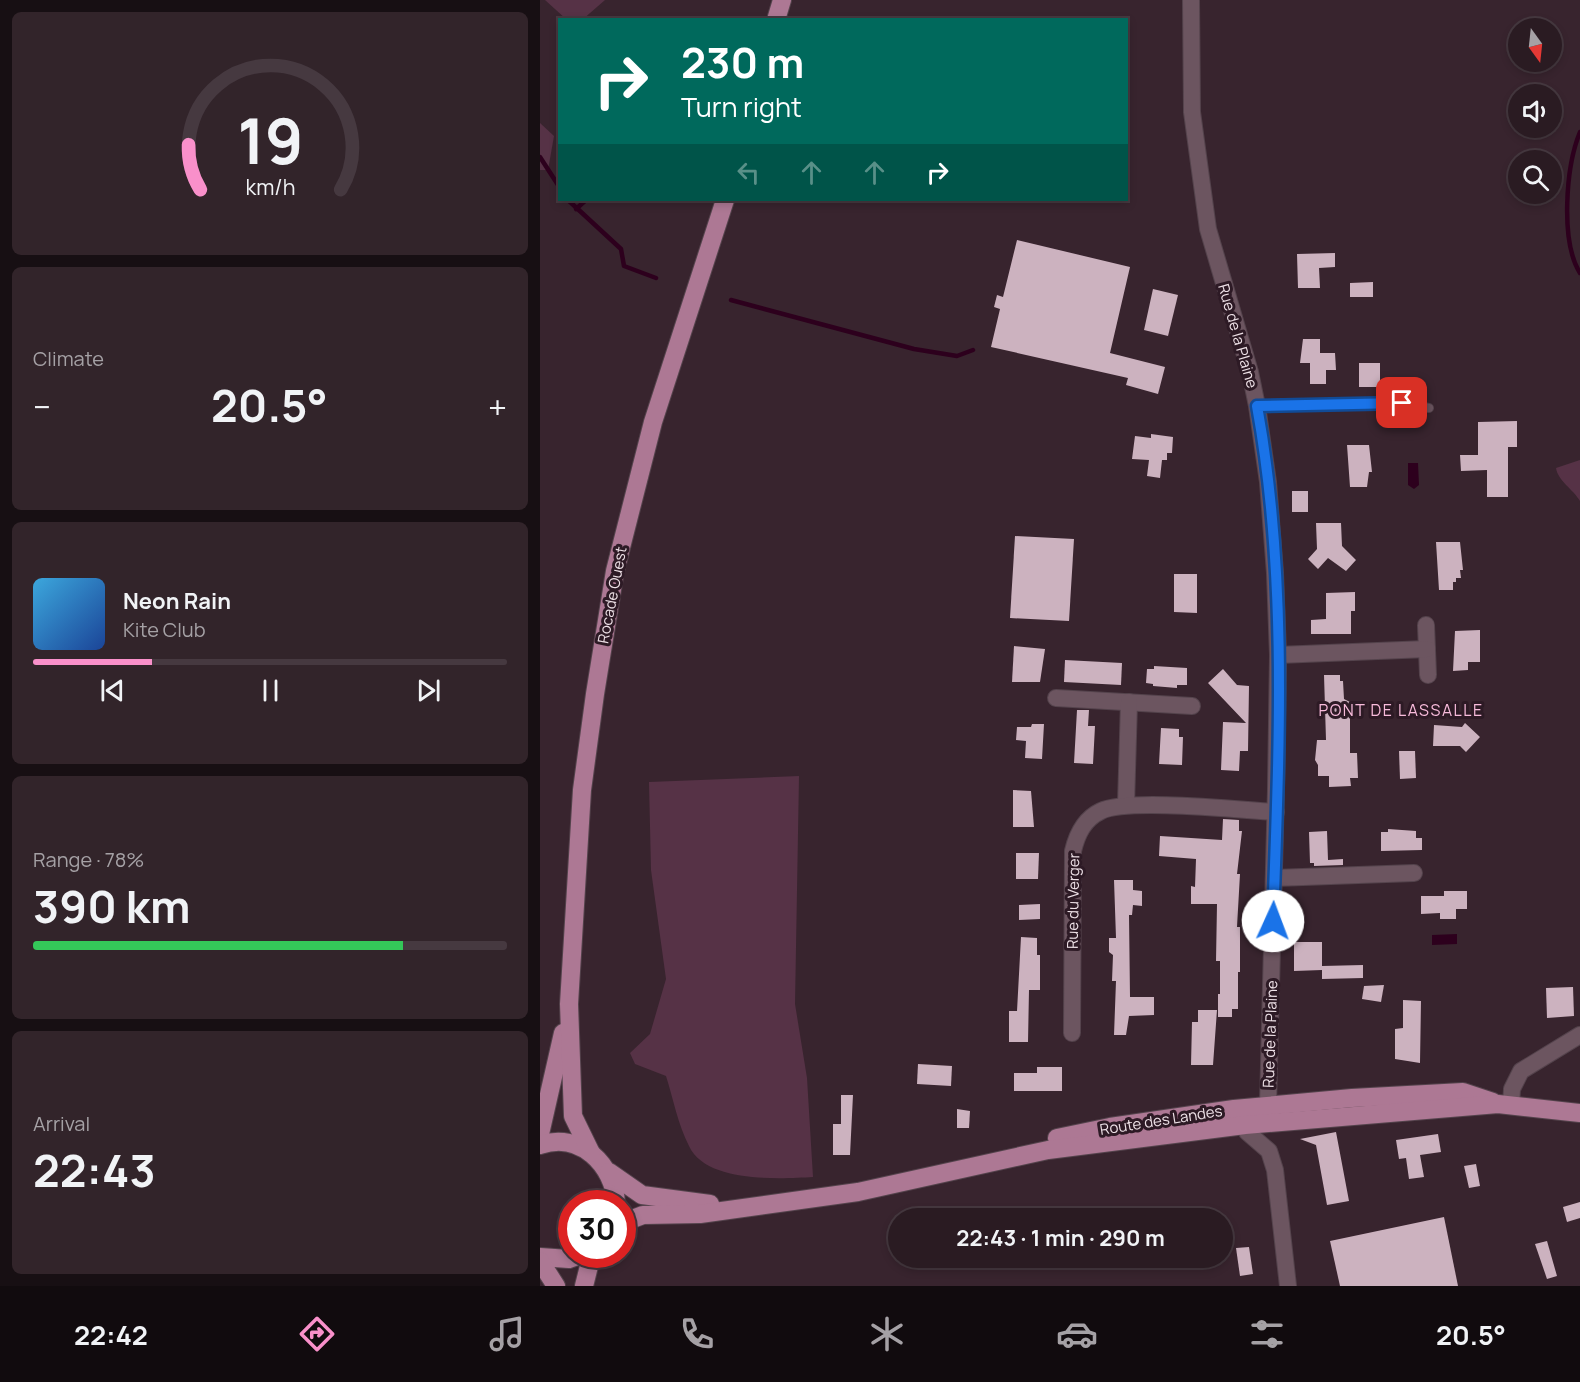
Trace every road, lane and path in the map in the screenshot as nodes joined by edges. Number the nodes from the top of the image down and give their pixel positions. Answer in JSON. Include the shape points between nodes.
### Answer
{"nodes":[{"id":1,"x":782,"y":0,"type":"edge"},
{"id":2,"x":1191,"y":0,"type":"edge"},
{"id":3,"x":778,"y":18,"type":"edge"},
{"id":4,"x":725,"y":201,"type":"edge"},
{"id":5,"x":1257,"y":406,"type":"junction"},
{"id":6,"x":1429,"y":408,"type":"dead end"},
{"id":7,"x":1426,"y":625,"type":"dead end"},
{"id":8,"x":1427,"y":649,"type":"junction"},
{"id":9,"x":1278,"y":655,"type":"junction"},
{"id":10,"x":1428,"y":675,"type":"dead end"},
{"id":11,"x":1056,"y":698,"type":"dead end"},
{"id":12,"x":1129,"y":702,"type":"junction"},
{"id":13,"x":1192,"y":706,"type":"dead end"},
{"id":14,"x":1126,"y":806,"type":"junction"},
{"id":15,"x":1276,"y":812,"type":"junction"},
{"id":16,"x":1414,"y":873,"type":"dead end"},
{"id":17,"x":1275,"y":878,"type":"junction"},
{"id":18,"x":569,"y":1004,"type":"junction"},
{"id":19,"x":1072,"y":1033,"type":"dead end"},
{"id":20,"x":1580,"y":1035,"type":"edge"},
{"id":21,"x":1504,"y":1104,"type":"junction"},
{"id":22,"x":1268,"y":1106,"type":"junction"},
{"id":23,"x":1580,"y":1113,"type":"edge"},
{"id":24,"x":1245,"y":1125,"type":"junction"},
{"id":25,"x":540,"y":1134,"type":"edge"},
{"id":26,"x":540,"y":1145,"type":"edge"},
{"id":27,"x":591,"y":1153,"type":"junction"},
{"id":28,"x":609,"y":1172,"type":"junction"},
{"id":29,"x":614,"y":1190,"type":"edge"},
{"id":30,"x":829,"y":1195,"type":"junction"},
{"id":31,"x":745,"y":1206,"type":"junction"},
{"id":32,"x":636,"y":1218,"type":"edge"},
{"id":33,"x":540,"y":1259,"type":"edge"},
{"id":34,"x":558,"y":1259,"type":"edge"},
{"id":35,"x":588,"y":1268,"type":"edge"},
{"id":36,"x":556,"y":1286,"type":"edge"},
{"id":37,"x":584,"y":1286,"type":"edge"},
{"id":38,"x":1288,"y":1286,"type":"edge"}],
"edges":[{"from":1,"to":3,"type":"main road"},
{"from":2,"to":5,"type":"street","name":"Rue de la Plaine","via":[[1192,112],[1208,229]]},
{"from":4,"to":18,"type":"main road","name":"Rocade Ouest","via":[[653,422],[615,571],[582,790]]},
{"from":5,"to":6,"type":"lane","via":[[1402,403]]},
{"from":5,"to":9,"type":"street","name":"Rue de la Plaine","via":[[1268,482]]},
{"from":7,"to":8,"type":"street"},
{"from":8,"to":9,"type":"street"},
{"from":8,"to":10,"type":"street"},
{"from":9,"to":15,"type":"street","name":"Rue de la Plaine"},
{"from":11,"to":12,"type":"street"},
{"from":12,"to":13,"type":"street"},
{"from":12,"to":14,"type":"street"},
{"from":14,"to":15,"type":"street","name":"Rue du Verger"},
{"from":14,"to":19,"type":"street","name":"Rue du Verger","via":[[1100,812],[1086,822],[1073,850]]},
{"from":15,"to":17,"type":"street","name":"Rue de la Plaine"},
{"from":16,"to":17,"type":"street"},
{"from":17,"to":22,"type":"street","name":"Rue de la Plaine"},
{"from":18,"to":25,"type":"main road","name":"Rocade Ouest"},
{"from":18,"to":27,"type":"main road","name":"Rocade Ouest","via":[[573,1116]]},
{"from":20,"to":21,"type":"street","via":[[1521,1071]]},
{"from":21,"to":22,"type":"main road","name":"Route des Landes","via":[[1463,1092]]},
{"from":21,"to":23,"type":"main road"},
{"from":21,"to":24,"type":"main road","name":"Route des Landes"},
{"from":22,"to":24,"type":"street"},
{"from":22,"to":30,"type":"main road","name":"Route des Landes","via":[[1099,1129]]},
{"from":24,"to":30,"type":"main road","name":"Route des Landes","via":[[1048,1150]]},
{"from":24,"to":38,"type":"street","via":[[1247,1132],[1269,1151],[1275,1170]]},
{"from":26,"to":27,"type":"main road","via":[[561,1142]]},
{"from":27,"to":28,"type":"main road","name":"Route des Landes"},
{"from":28,"to":29,"type":"main road"},
{"from":28,"to":31,"type":"main road","name":"Route des Landes","via":[[642,1196]]},
{"from":30,"to":31,"type":"main road","name":"Route des Landes"},
{"from":31,"to":32,"type":"main road","name":"Route des Landes","via":[[699,1214]]},
{"from":33,"to":34,"type":"main road"},
{"from":33,"to":36,"type":"main road"},
{"from":35,"to":37,"type":"main road"}]}
